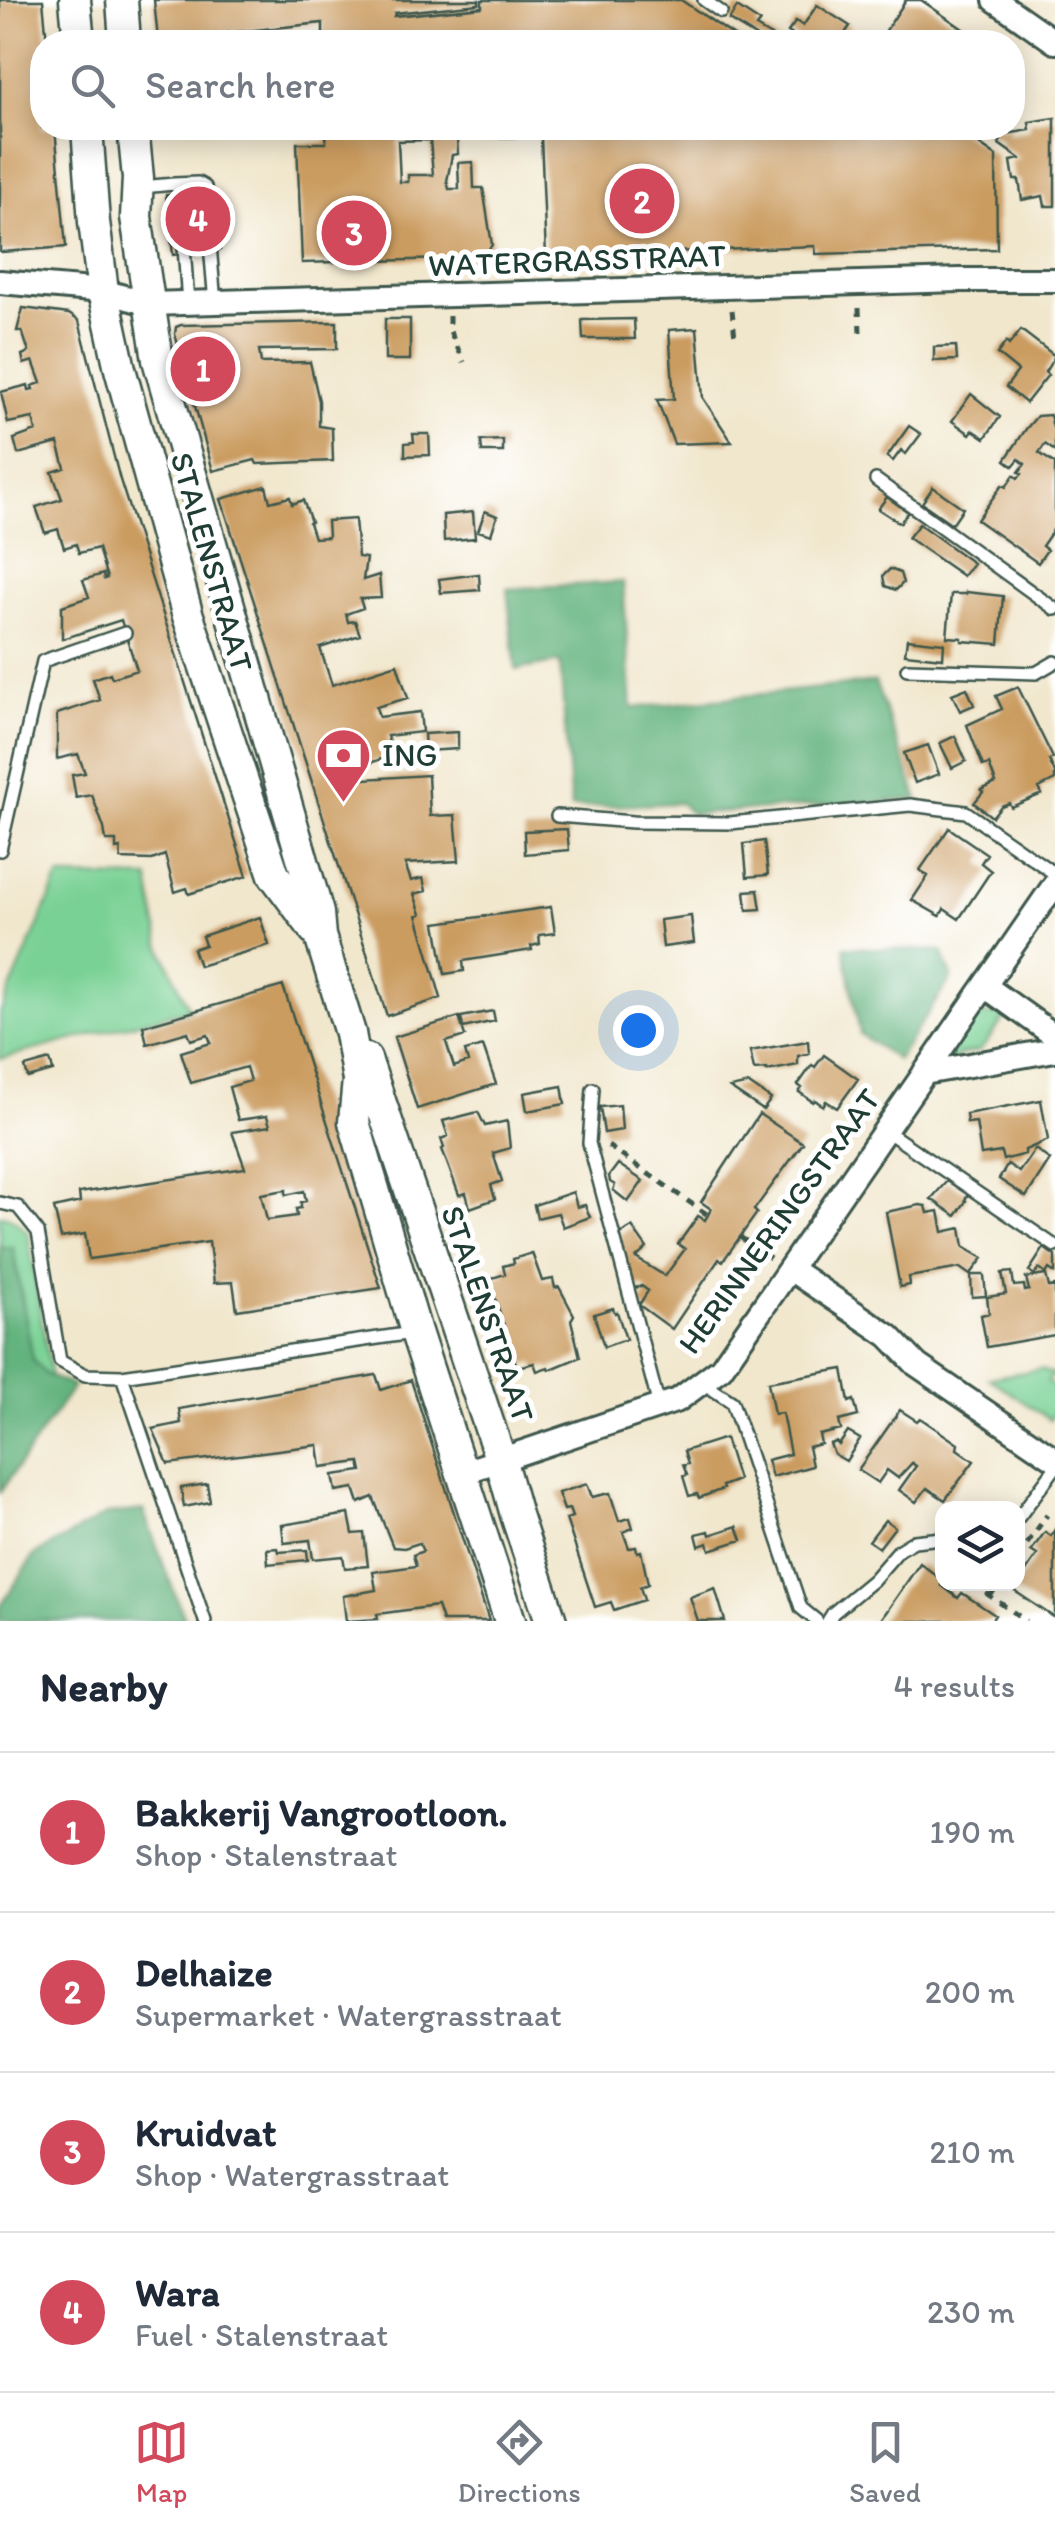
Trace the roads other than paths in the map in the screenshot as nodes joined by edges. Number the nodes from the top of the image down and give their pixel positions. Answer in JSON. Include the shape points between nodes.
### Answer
{"nodes":[{"id":1,"x":74,"y":0,"type":"edge"},
{"id":2,"x":122,"y":0,"type":"edge"},
{"id":3,"x":704,"y":0,"type":"edge"},
{"id":4,"x":995,"y":0,"type":"edge"},
{"id":5,"x":721,"y":12,"type":"dead end"},
{"id":6,"x":77,"y":30,"type":"edge"},
{"id":7,"x":125,"y":30,"type":"edge"},
{"id":8,"x":1055,"y":42,"type":"edge"},
{"id":9,"x":88,"y":140,"type":"edge"},
{"id":10,"x":135,"y":140,"type":"edge"},
{"id":11,"x":138,"y":182,"type":"junction"},
{"id":12,"x":92,"y":183,"type":"junction"},
{"id":13,"x":174,"y":184,"type":"junction"},
{"id":14,"x":1055,"y":280,"type":"edge"},
{"id":15,"x":0,"y":282,"type":"edge"},
{"id":16,"x":103,"y":290,"type":"junction"},
{"id":17,"x":188,"y":303,"type":"junction"},
{"id":18,"x":215,"y":303,"type":"junction"},
{"id":19,"x":149,"y":304,"type":"junction"},
{"id":20,"x":876,"y":480,"type":"dead end"},
{"id":21,"x":226,"y":600,"type":"junction"},
{"id":22,"x":1055,"y":608,"type":"edge"},
{"id":23,"x":180,"y":615,"type":"junction"},
{"id":24,"x":125,"y":634,"type":"dead end"},
{"id":25,"x":1055,"y":662,"type":"edge"},
{"id":26,"x":907,"y":669,"type":"dead end"},
{"id":27,"x":557,"y":816,"type":"dead end"},
{"id":28,"x":0,"y":850,"type":"edge"},
{"id":29,"x":1055,"y":874,"type":"edge"},
{"id":30,"x":1055,"y":884,"type":"edge"},
{"id":31,"x":320,"y":936,"type":"junction"},
{"id":32,"x":985,"y":986,"type":"junction"},
{"id":33,"x":350,"y":1033,"type":"junction"},
{"id":34,"x":1055,"y":1036,"type":"edge"},
{"id":35,"x":1055,"y":1050,"type":"edge"},
{"id":36,"x":924,"y":1074,"type":"junction"},
{"id":37,"x":593,"y":1089,"type":"dead end"},
{"id":38,"x":885,"y":1130,"type":"junction"},
{"id":39,"x":0,"y":1203,"type":"edge"},
{"id":40,"x":1055,"y":1246,"type":"edge"},
{"id":41,"x":790,"y":1270,"type":"junction"},
{"id":42,"x":452,"y":1318,"type":"junction"},
{"id":43,"x":416,"y":1332,"type":"junction"},
{"id":44,"x":122,"y":1376,"type":"junction"},
{"id":45,"x":703,"y":1383,"type":"junction"},
{"id":46,"x":660,"y":1406,"type":"junction"},
{"id":47,"x":1052,"y":1453,"type":"edge"},
{"id":48,"x":500,"y":1458,"type":"junction"},
{"id":49,"x":461,"y":1473,"type":"junction"},
{"id":50,"x":1025,"y":1505,"type":"edge"},
{"id":51,"x":935,"y":1539,"type":"edge"},
{"id":52,"x":206,"y":1621,"type":"edge"},
{"id":53,"x":510,"y":1621,"type":"edge"},
{"id":54,"x":551,"y":1621,"type":"edge"},
{"id":55,"x":817,"y":1621,"type":"edge"},
{"id":56,"x":828,"y":1621,"type":"edge"}],
"edges":[{"from":1,"to":6,"type":"street"},
{"from":2,"to":7,"type":"street"},
{"from":3,"to":5,"type":"lane"},
{"from":4,"to":8,"type":"street"},
{"from":9,"to":12,"type":"street","name":"STALENSTRAAT"},
{"from":10,"to":11,"type":"street","name":"STALENSTRAAT"},
{"from":11,"to":12,"type":"street"},
{"from":11,"to":13,"type":"lane"},
{"from":11,"to":19,"type":"street","name":"STALENSTRAAT","via":[[136,218]]},
{"from":12,"to":16,"type":"street","name":"STALENSTRAAT"},
{"from":13,"to":17,"type":"lane","via":[[180,191]]},
{"from":13,"to":18,"type":"lane","via":[[205,187]]},
{"from":14,"to":18,"type":"street","name":"WATERGRASSTRAAT"},
{"from":15,"to":16,"type":"street","name":"WATERGRASSTRAAT"},
{"from":16,"to":19,"type":"street","name":"WATERGRASSTRAAT"},
{"from":16,"to":23,"type":"street","name":"STALENSTRAAT"},
{"from":17,"to":18,"type":"street","name":"WATERGRASSTRAAT"},
{"from":17,"to":19,"type":"street","name":"WATERGRASSTRAAT"},
{"from":19,"to":21,"type":"street","name":"STALENSTRAAT","via":[[163,379]]},
{"from":20,"to":22,"type":"lane"},
{"from":21,"to":23,"type":"street"},
{"from":21,"to":31,"type":"street","name":"STALENSTRAAT"},
{"from":23,"to":31,"type":"street","name":"STALENSTRAAT","via":[[274,876]]},
{"from":24,"to":28,"type":"lane","via":[[43,661]]},
{"from":25,"to":26,"type":"lane","via":[[1036,672]]},
{"from":27,"to":29,"type":"lane","via":[[730,823],[910,805],[966,812]]},
{"from":30,"to":32,"type":"street","name":"HERINNERINGSTRAAT"},
{"from":31,"to":33,"type":"street","name":"STALENSTRAAT"},
{"from":32,"to":34,"type":"street"},
{"from":32,"to":36,"type":"street","name":"HERINNERINGSTRAAT"},
{"from":33,"to":42,"type":"street","name":"STALENSTRAAT","via":[[366,1058]]},
{"from":33,"to":43,"type":"street","name":"STALENSTRAAT","via":[[358,1080],[354,1122]]},
{"from":35,"to":36,"type":"street"},
{"from":36,"to":38,"type":"street","name":"HERINNERINGSTRAAT"},
{"from":37,"to":46,"type":"lane","via":[[589,1143]]},
{"from":38,"to":40,"type":"lane"},
{"from":38,"to":41,"type":"street","name":"HERINNERINGSTRAAT"},
{"from":39,"to":44,"type":"lane","via":[[18,1207],[38,1232],[60,1362],[85,1375]]},
{"from":41,"to":45,"type":"street","name":"HERINNERINGSTRAAT","via":[[721,1368]]},
{"from":41,"to":47,"type":"street"},
{"from":42,"to":43,"type":"street"},
{"from":42,"to":48,"type":"street","name":"STALENSTRAAT"},
{"from":43,"to":44,"type":"lane"},
{"from":43,"to":49,"type":"street","name":"STALENSTRAAT"},
{"from":44,"to":52,"type":"lane"},
{"from":45,"to":46,"type":"street","name":"HERINNERINGSTRAAT"},
{"from":45,"to":55,"type":"lane","via":[[732,1402],[801,1608]]},
{"from":46,"to":48,"type":"street","name":"HERINNERINGSTRAAT"},
{"from":47,"to":50,"type":"lane"},
{"from":48,"to":49,"type":"street","name":"HERINNERINGSTRAAT"},
{"from":48,"to":54,"type":"street","name":"STALENSTRAAT"},
{"from":49,"to":53,"type":"street","name":"STALENSTRAAT"},
{"from":51,"to":56,"type":"lane","via":[[899,1550]]}]}
